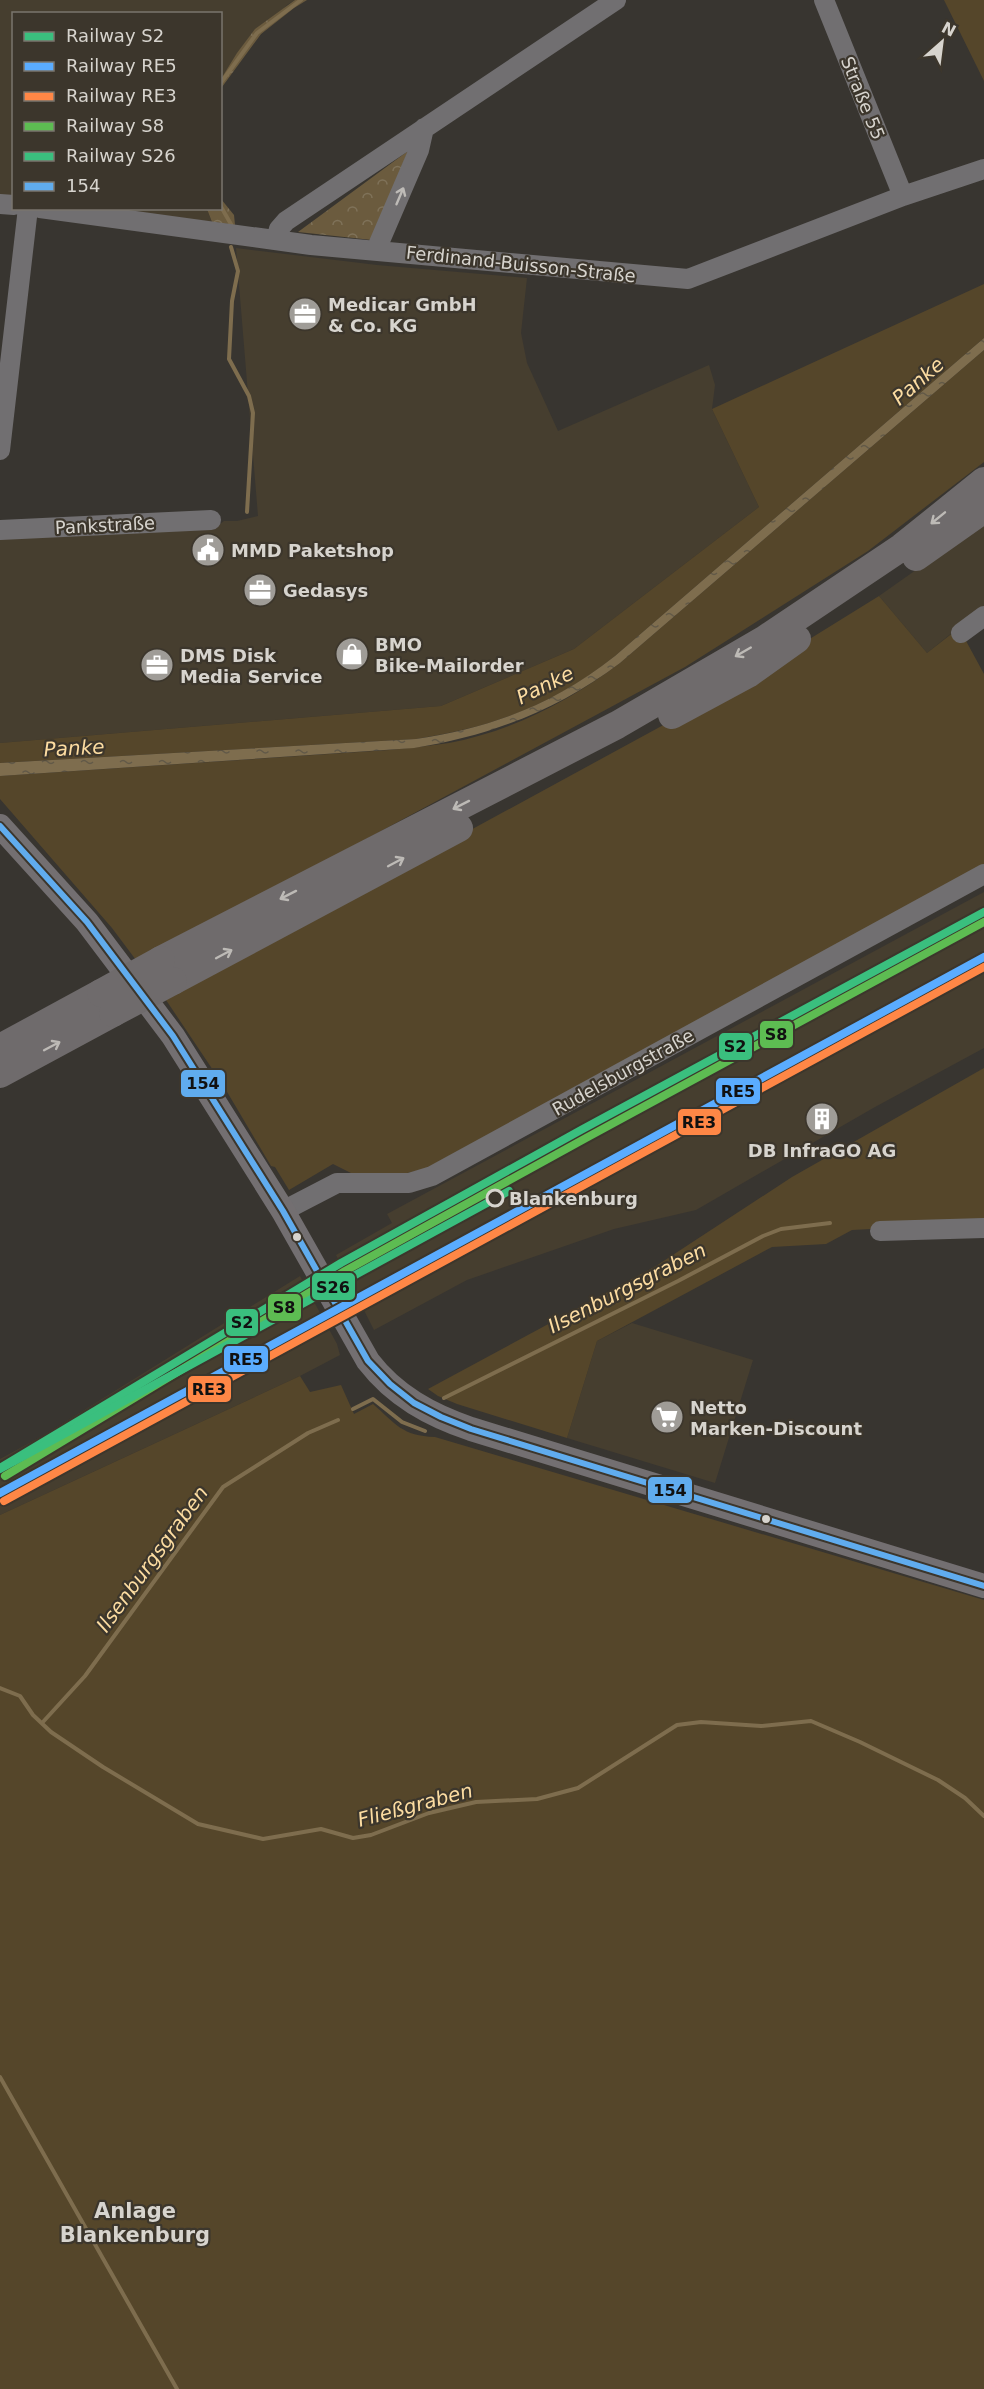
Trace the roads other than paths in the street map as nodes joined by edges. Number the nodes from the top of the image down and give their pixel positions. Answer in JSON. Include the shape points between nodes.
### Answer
{"nodes":[{"id":1,"x":616,"y":0,"type":"edge"},
{"id":2,"x":824,"y":0,"type":"edge"},
{"id":3,"x":424,"y":128,"type":"junction"},
{"id":4,"x":984,"y":169,"type":"edge"},
{"id":5,"x":903,"y":196,"type":"junction"},
{"id":6,"x":28,"y":210,"type":"edge"},
{"id":7,"x":55,"y":210,"type":"edge"},
{"id":8,"x":276,"y":240,"type":"junction"},
{"id":9,"x":376,"y":250,"type":"junction"},
{"id":10,"x":0,"y":450,"type":"edge"},
{"id":11,"x":984,"y":481,"type":"edge"},
{"id":12,"x":984,"y":509,"type":"edge"},
{"id":13,"x":211,"y":520,"type":"dead end"},
{"id":14,"x":0,"y":530,"type":"edge"},
{"id":15,"x":984,"y":616,"type":"edge"},
{"id":16,"x":961,"y":633,"type":"dead end"},
{"id":17,"x":0,"y":826,"type":"edge"},
{"id":18,"x":984,"y":874,"type":"edge"},
{"id":19,"x":167,"y":971,"type":"junction"},
{"id":20,"x":107,"y":1003,"type":"junction"},
{"id":21,"x":0,"y":1048,"type":"edge"},
{"id":22,"x":0,"y":1074,"type":"edge"},
{"id":23,"x":283,"y":1211,"type":"junction"},
{"id":24,"x":984,"y":1228,"type":"edge"},
{"id":25,"x":880,"y":1231,"type":"dead end"},
{"id":26,"x":984,"y":1586,"type":"edge"}],
"edges":[{"from":1,"to":3,"type":"street"},
{"from":2,"to":5,"type":"street","name":"Straße 55"},
{"from":3,"to":8,"type":"street","via":[[286,221]]},
{"from":9,"to":3,"type":"street","one_way":true,"via":[[419,150]]},
{"from":4,"to":5,"type":"street","name":"Ferdinand-Buisson-Straße"},
{"from":5,"to":9,"type":"street","name":"Ferdinand-Buisson-Straße","via":[[688,279]]},
{"from":6,"to":10,"type":"street"},
{"from":7,"to":8,"type":"street","name":"Ferdinand-Buisson-Straße"},
{"from":8,"to":9,"type":"street","name":"Ferdinand-Buisson-Straße"},
{"from":11,"to":19,"type":"highway","one_way":true,"via":[[902,547],[765,639],[617,725]]},
{"from":19,"to":12,"type":"highway","one_way":true,"via":[[748,674]]},
{"from":13,"to":14,"type":"street","name":"Pankstraße"},
{"from":15,"to":16,"type":"street"},
{"from":17,"to":23,"type":"main road","via":[[87,922],[161,1019]]},
{"from":18,"to":23,"type":"street","name":"Rudelsburgstraße","via":[[432,1176],[409,1183],[337,1183]]},
{"from":19,"to":20,"type":"highway","bridge":true},
{"from":20,"to":21,"type":"highway"},
{"from":22,"to":20,"type":"highway","one_way":true},
{"from":23,"to":26,"type":"main road","via":[[368,1361],[382,1380],[432,1415]]},
{"from":24,"to":25,"type":"street"}]}
